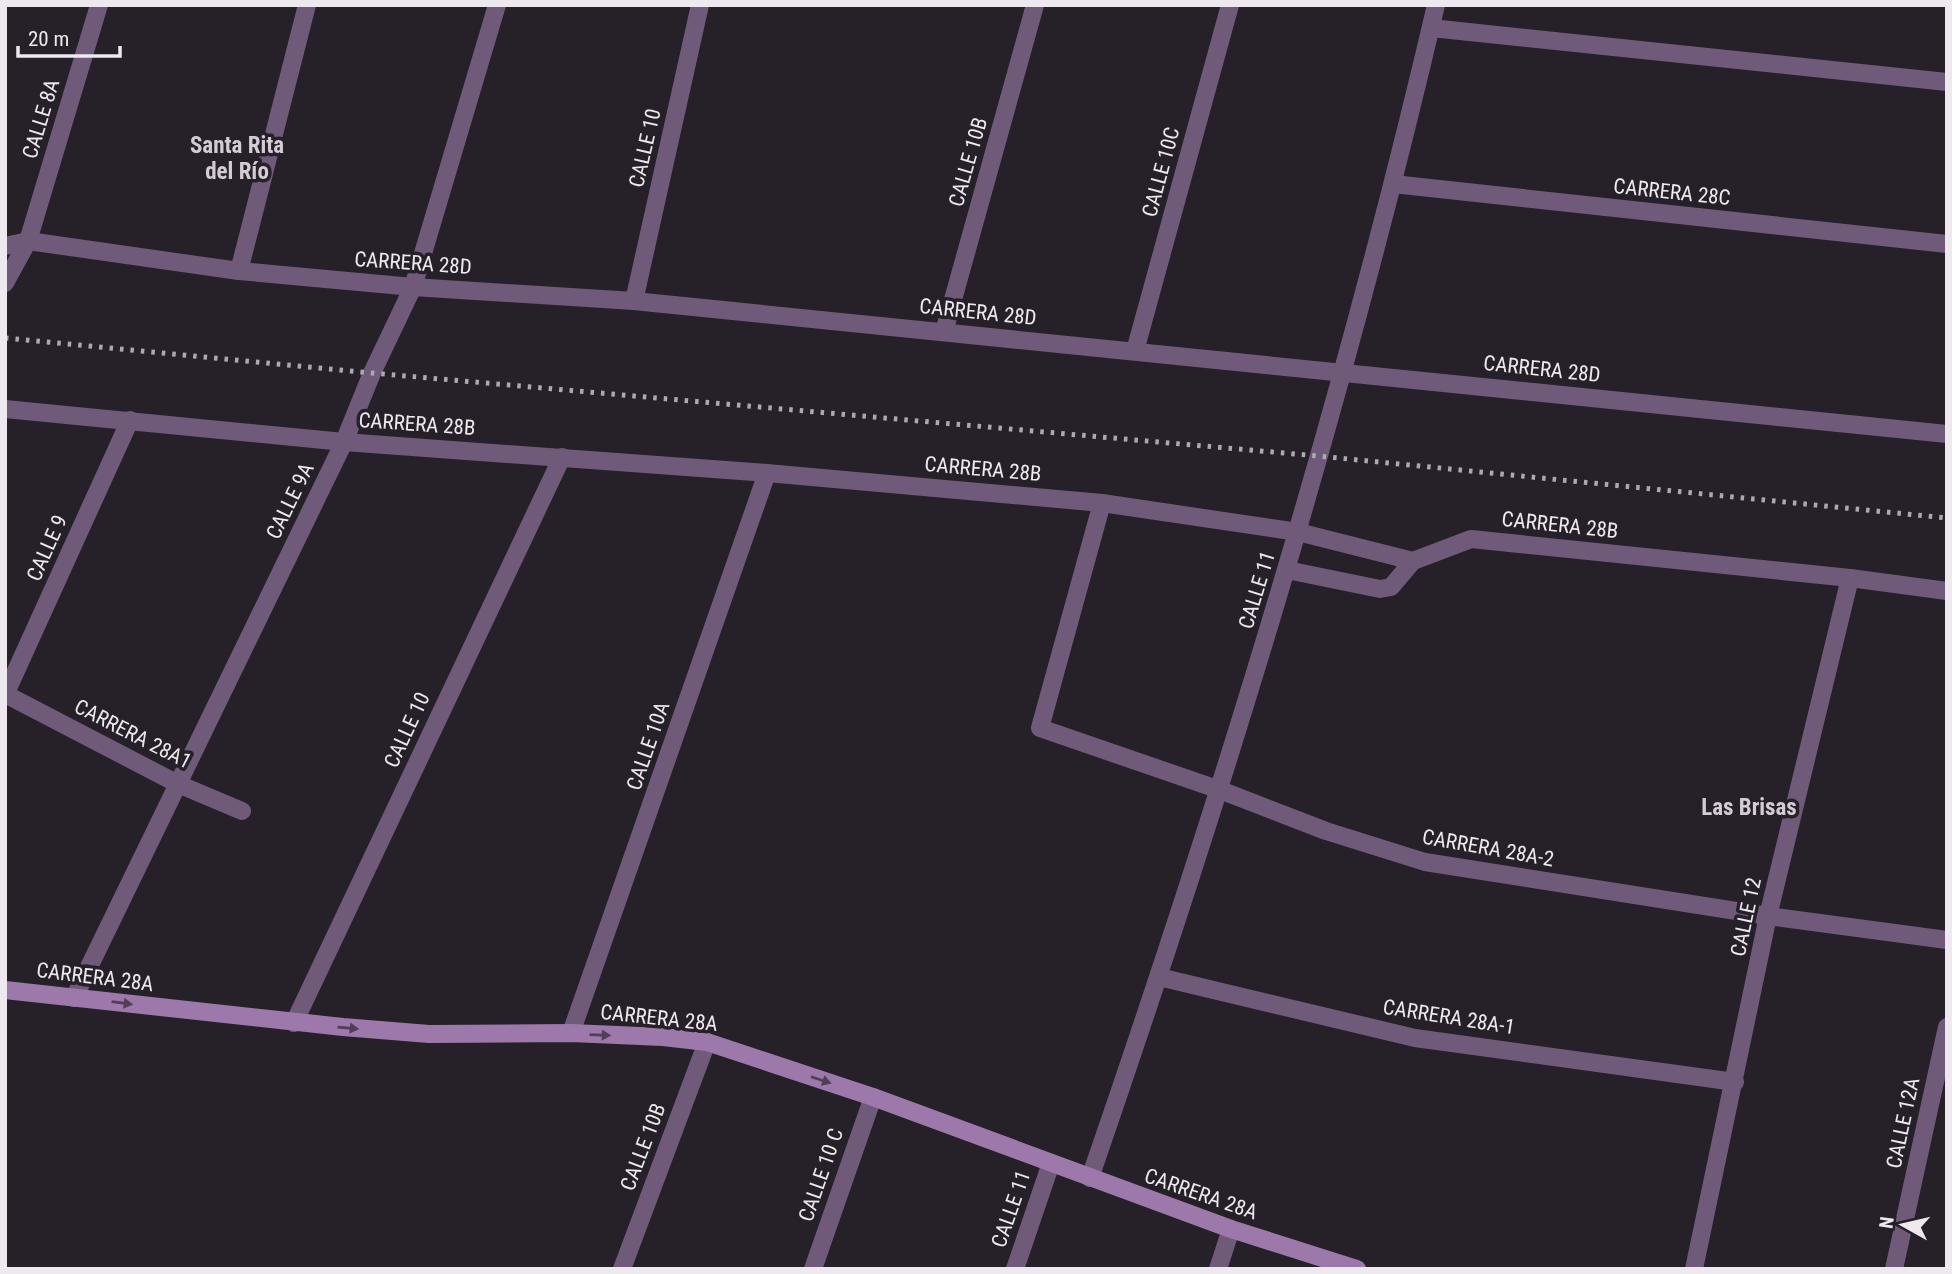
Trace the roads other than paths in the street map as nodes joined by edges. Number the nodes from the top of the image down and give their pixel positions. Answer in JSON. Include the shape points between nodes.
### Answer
{"nodes":[{"id":1,"x":99,"y":5,"type":"edge"},
{"id":2,"x":307,"y":5,"type":"edge"},
{"id":3,"x":497,"y":5,"type":"edge"},
{"id":4,"x":700,"y":5,"type":"edge"},
{"id":5,"x":1035,"y":5,"type":"edge"},
{"id":6,"x":1230,"y":5,"type":"edge"},
{"id":7,"x":1436,"y":5,"type":"edge"},
{"id":8,"x":1431,"y":29,"type":"junction"},
{"id":9,"x":1947,"y":82,"type":"edge"},
{"id":10,"x":1393,"y":184,"type":"junction"},
{"id":11,"x":28,"y":241,"type":"junction"},
{"id":12,"x":1947,"y":244,"type":"edge"},
{"id":13,"x":5,"y":246,"type":"edge"},
{"id":14,"x":239,"y":271,"type":"junction"},
{"id":15,"x":5,"y":283,"type":"edge"},
{"id":16,"x":414,"y":287,"type":"junction"},
{"id":17,"x":634,"y":301,"type":"junction"},
{"id":18,"x":944,"y":332,"type":"junction"},
{"id":19,"x":1135,"y":351,"type":"junction"},
{"id":20,"x":1342,"y":371,"type":"junction"},
{"id":21,"x":5,"y":409,"type":"edge"},
{"id":22,"x":130,"y":420,"type":"junction"},
{"id":23,"x":1947,"y":434,"type":"edge"},
{"id":24,"x":344,"y":442,"type":"junction"},
{"id":25,"x":562,"y":457,"type":"junction"},
{"id":26,"x":767,"y":473,"type":"junction"},
{"id":27,"x":1102,"y":503,"type":"junction"},
{"id":28,"x":1298,"y":532,"type":"junction"},
{"id":29,"x":1413,"y":561,"type":"junction"},
{"id":30,"x":1287,"y":570,"type":"junction"},
{"id":31,"x":1850,"y":578,"type":"junction"},
{"id":32,"x":1947,"y":591,"type":"edge"},
{"id":33,"x":5,"y":694,"type":"edge"},
{"id":34,"x":178,"y":784,"type":"junction"},
{"id":35,"x":1220,"y":790,"type":"junction"},
{"id":36,"x":242,"y":811,"type":"dead end"},
{"id":37,"x":1768,"y":916,"type":"junction"},
{"id":38,"x":1947,"y":940,"type":"edge"},
{"id":39,"x":1159,"y":977,"type":"junction"},
{"id":40,"x":5,"y":990,"type":"edge"},
{"id":41,"x":74,"y":998,"type":"junction"},
{"id":42,"x":294,"y":1023,"type":"junction"},
{"id":43,"x":1947,"y":1027,"type":"edge"},
{"id":44,"x":571,"y":1033,"type":"junction"},
{"id":45,"x":708,"y":1042,"type":"junction"},
{"id":46,"x":1735,"y":1082,"type":"junction"},
{"id":47,"x":873,"y":1097,"type":"junction"},
{"id":48,"x":1051,"y":1163,"type":"junction"},
{"id":49,"x":1090,"y":1178,"type":"junction"},
{"id":50,"x":1231,"y":1229,"type":"junction"},
{"id":51,"x":622,"y":1269,"type":"edge"},
{"id":52,"x":813,"y":1269,"type":"edge"},
{"id":53,"x":1015,"y":1269,"type":"edge"},
{"id":54,"x":1218,"y":1269,"type":"edge"},
{"id":55,"x":1357,"y":1269,"type":"edge"},
{"id":56,"x":1695,"y":1269,"type":"edge"},
{"id":57,"x":1894,"y":1269,"type":"edge"}],
"edges":[{"from":1,"to":11,"type":"street","name":"CALLE 8A"},
{"from":2,"to":14,"type":"street"},
{"from":3,"to":16,"type":"street","name":"CALLE 9A"},
{"from":4,"to":17,"type":"street","name":"CALLE 10"},
{"from":5,"to":18,"type":"street","name":"CALLE 10B"},
{"from":6,"to":19,"type":"street","name":"CALLE 10C"},
{"from":7,"to":8,"type":"street","name":"CALLE 11"},
{"from":8,"to":9,"type":"street"},
{"from":8,"to":10,"type":"street","name":"CALLE 11"},
{"from":10,"to":12,"type":"street","name":"CARRERA 28C"},
{"from":10,"to":20,"type":"street","name":"CALLE 11"},
{"from":11,"to":13,"type":"street","name":"CARRERA 28D"},
{"from":11,"to":14,"type":"street","name":"CARRERA 28D"},
{"from":11,"to":15,"type":"street","name":"CALLE 8A"},
{"from":14,"to":16,"type":"street","name":"CARRERA 28D"},
{"from":16,"to":17,"type":"street","name":"CARRERA 28D"},
{"from":16,"to":24,"type":"street","name":"CALLE 9A"},
{"from":17,"to":18,"type":"street","name":"CARRERA 28D"},
{"from":18,"to":19,"type":"street","name":"CARRERA 28D"},
{"from":19,"to":20,"type":"street","name":"CARRERA 28D"},
{"from":20,"to":23,"type":"street","name":"CARRERA 28D"},
{"from":20,"to":28,"type":"street","name":"CALLE 11"},
{"from":21,"to":22,"type":"street","name":"CARRERA 28B"},
{"from":22,"to":24,"type":"street","name":"CARRERA 28B"},
{"from":22,"to":33,"type":"street","name":"CALLE 9"},
{"from":24,"to":25,"type":"street","name":"CARRERA 28B"},
{"from":24,"to":34,"type":"street","name":"CALLE 9A"},
{"from":25,"to":26,"type":"street","name":"CARRERA 28B"},
{"from":25,"to":42,"type":"street","name":"CALLE 10"},
{"from":26,"to":27,"type":"street","name":"CARRERA 28B"},
{"from":26,"to":44,"type":"street","name":"CALLE 10A"},
{"from":27,"to":28,"type":"street","name":"CARRERA 28B"},
{"from":27,"to":35,"type":"street","name":"CARRERA 28A-2","via":[[1040,728]]},
{"from":28,"to":29,"type":"street","name":"CARRERA 28B"},
{"from":28,"to":30,"type":"street","name":"CALLE 11"},
{"from":29,"to":30,"type":"street","via":[[1391,587],[1380,589]]},
{"from":29,"to":31,"type":"street","name":"CARRERA 28B","via":[[1471,539]]},
{"from":30,"to":35,"type":"street","name":"CALLE 11"},
{"from":31,"to":32,"type":"street","name":"CARRERA 28B"},
{"from":31,"to":37,"type":"street","name":"CALLE 12"},
{"from":33,"to":34,"type":"street","name":"CARRERA 28A1"},
{"from":34,"to":36,"type":"street","name":"CARRERA 28A1"},
{"from":34,"to":41,"type":"street","name":"CALLE 9A"},
{"from":35,"to":37,"type":"street","name":"CARRERA 28A-2","via":[[1326,831],[1425,862]]},
{"from":35,"to":39,"type":"street","name":"CALLE 11"},
{"from":37,"to":38,"type":"street","name":"CARRERA 28A-2"},
{"from":37,"to":46,"type":"street","name":"CALLE 12"},
{"from":39,"to":46,"type":"street","name":"CARRERA 28A-1","via":[[1415,1038]]},
{"from":39,"to":49,"type":"street","name":"CALLE 11"},
{"from":40,"to":41,"type":"street","name":"CARRERA 28A"},
{"from":41,"to":42,"type":"street","name":"CARRERA 28A","one_way":true},
{"from":42,"to":44,"type":"street","name":"CARRERA 28A","one_way":true,"via":[[429,1034]]},
{"from":43,"to":57,"type":"street","name":"CALLE 12A"},
{"from":44,"to":45,"type":"street","name":"CARRERA 28A","one_way":true},
{"from":45,"to":47,"type":"street","name":"CARRERA 28A","one_way":true},
{"from":45,"to":51,"type":"street","name":"CALLE 10B"},
{"from":46,"to":56,"type":"street","name":"CALLE 12"},
{"from":47,"to":48,"type":"street","name":"CARRERA 28A"},
{"from":47,"to":52,"type":"street","name":"CALLE 10 C"},
{"from":48,"to":49,"type":"street","name":"CARRERA 28A"},
{"from":48,"to":53,"type":"street","name":"CALLE 11"},
{"from":49,"to":50,"type":"street","name":"CARRERA 28A"},
{"from":50,"to":54,"type":"street"},
{"from":50,"to":55,"type":"street","name":"CARRERA 28A"}]}
